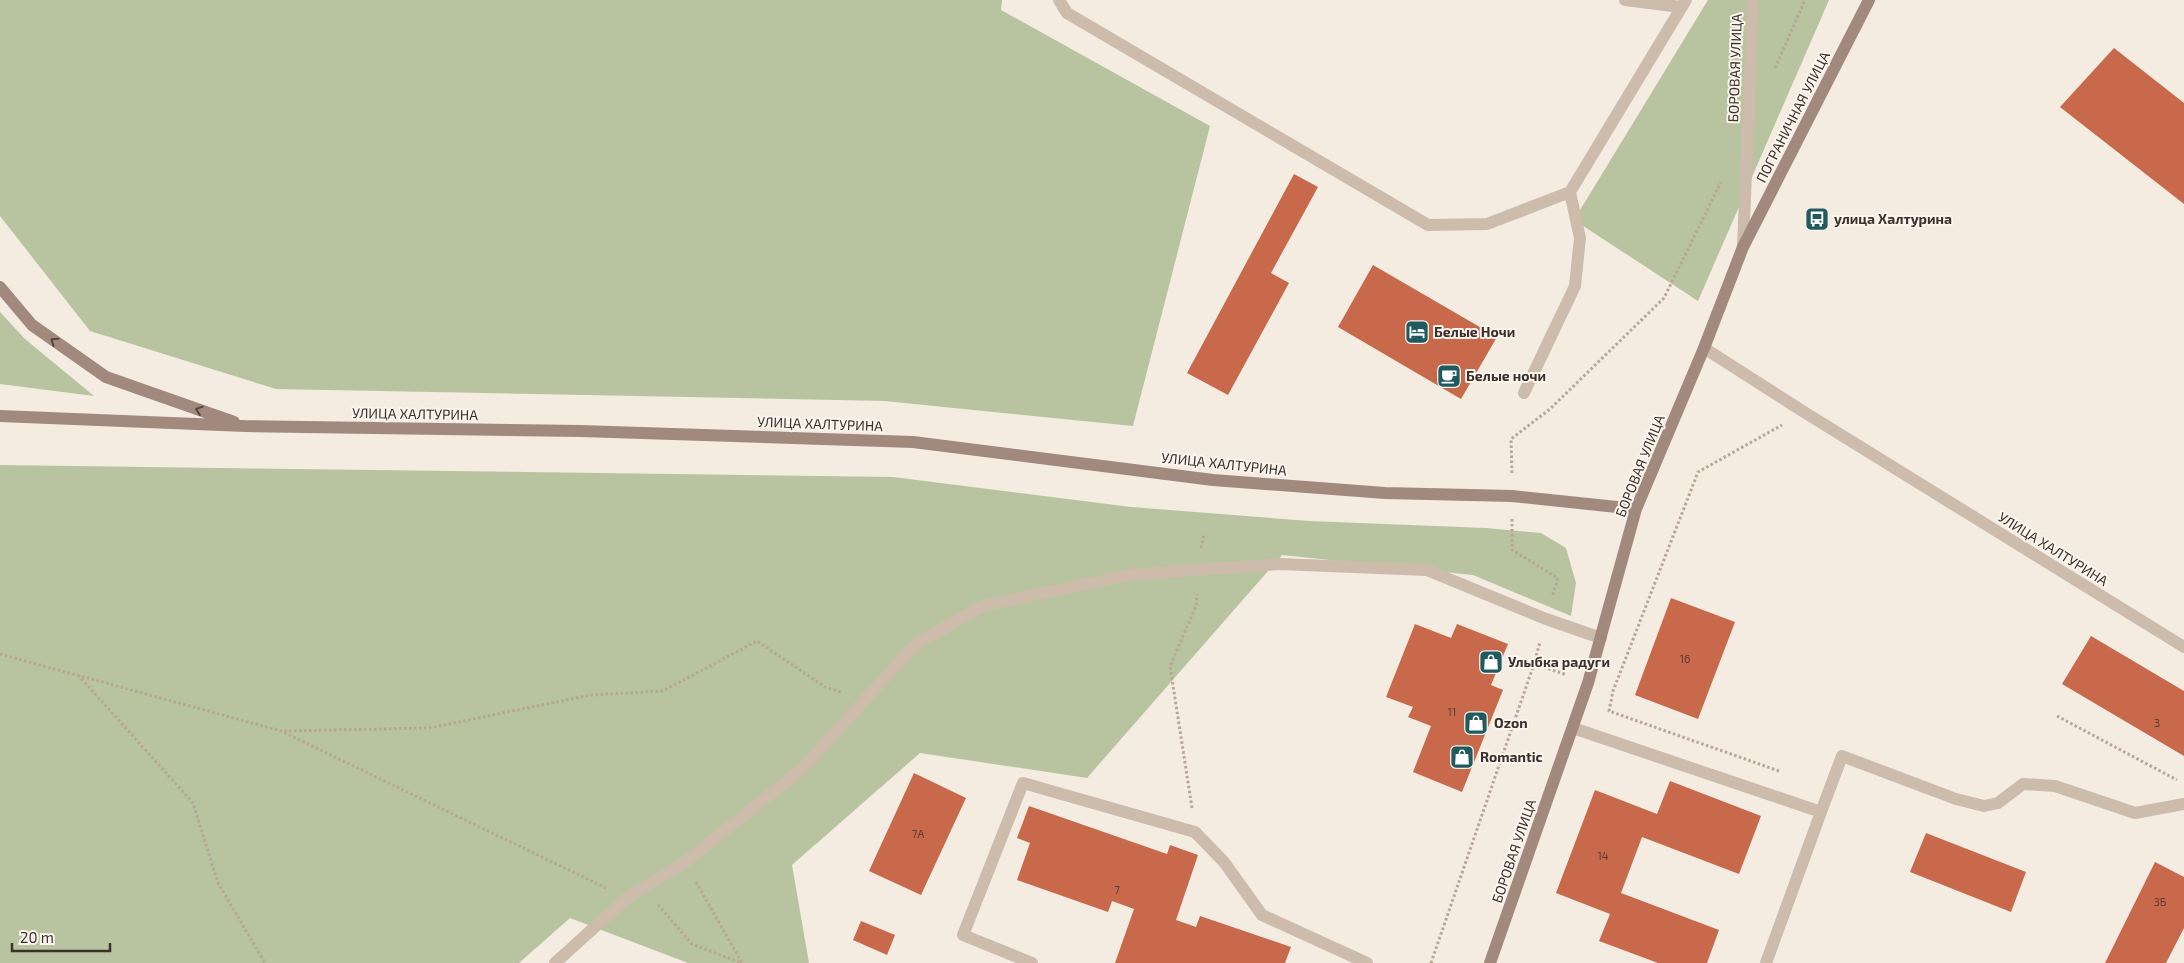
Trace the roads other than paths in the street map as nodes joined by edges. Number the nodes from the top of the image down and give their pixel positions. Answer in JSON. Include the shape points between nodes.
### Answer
{"nodes":[{"id":1,"x":1059,"y":0,"type":"edge"},
{"id":2,"x":1625,"y":0,"type":"edge"},
{"id":3,"x":1752,"y":0,"type":"edge"},
{"id":4,"x":1869,"y":0,"type":"edge"},
{"id":5,"x":1683,"y":4,"type":"edge"},
{"id":6,"x":1570,"y":192,"type":"junction"},
{"id":7,"x":1743,"y":247,"type":"junction"},
{"id":8,"x":0,"y":287,"type":"edge"},
{"id":9,"x":1704,"y":348,"type":"junction"},
{"id":10,"x":1524,"y":393,"type":"dead end"},
{"id":11,"x":0,"y":416,"type":"edge"},
{"id":12,"x":245,"y":426,"type":"junction"},
{"id":13,"x":1636,"y":508,"type":"junction"},
{"id":14,"x":1602,"y":638,"type":"junction"},
{"id":15,"x":2184,"y":647,"type":"edge"},
{"id":16,"x":1573,"y":728,"type":"junction"},
{"id":17,"x":2184,"y":804,"type":"edge"},
{"id":18,"x":1821,"y":812,"type":"junction"},
{"id":19,"x":1354,"y":961,"type":"edge"},
{"id":20,"x":554,"y":963,"type":"edge"},
{"id":21,"x":1032,"y":963,"type":"edge"},
{"id":22,"x":1367,"y":963,"type":"edge"},
{"id":23,"x":1490,"y":963,"type":"edge"},
{"id":24,"x":1766,"y":963,"type":"edge"}],
"edges":[{"from":1,"to":6,"type":"street","via":[[1067,13],[1428,225],[1487,224]]},
{"from":2,"to":5,"type":"street"},
{"from":3,"to":7,"type":"street","name":"БОРОВАЯ УЛИЦА"},
{"from":4,"to":7,"type":"main road","name":"ПОГРАНИЧНАЯ УЛИЦА"},
{"from":5,"to":6,"type":"street"},
{"from":6,"to":10,"type":"street","via":[[1580,238],[1575,286]]},
{"from":7,"to":9,"type":"main road","name":"БОРОВАЯ УЛИЦА"},
{"from":12,"to":8,"type":"main road","one_way":true,"via":[[106,377],[32,325]]},
{"from":9,"to":13,"type":"main road","name":"БОРОВАЯ УЛИЦА"},
{"from":9,"to":15,"type":"street","name":"УЛИЦА ХАЛТУРИНА"},
{"from":11,"to":12,"type":"main road","name":"УЛИЦА ХАЛТУРИНА"},
{"from":12,"to":13,"type":"main road","name":"УЛИЦА ХАЛТУРИНА","via":[[571,431],[913,442],[1213,480],[1385,493],[1512,496]]},
{"from":13,"to":14,"type":"main road","name":"БОРОВАЯ УЛИЦА"},
{"from":14,"to":16,"type":"main road","name":"БОРОВАЯ УЛИЦА"},
{"from":14,"to":20,"type":"street","via":[[1427,570],[1279,564],[1129,575],[982,606],[915,646],[801,770],[685,862],[627,898]]},
{"from":16,"to":18,"type":"street"},
{"from":16,"to":23,"type":"main road","name":"БОРОВАЯ УЛИЦА"},
{"from":17,"to":18,"type":"street","via":[[2135,813],[2055,786],[2023,784],[1998,803],[1984,806],[1956,799],[1842,756]]},
{"from":18,"to":24,"type":"street"},
{"from":19,"to":21,"type":"street","via":[[1262,915],[1224,862],[1195,832],[1023,783],[962,934]]},
{"from":19,"to":22,"type":"street"}]}
